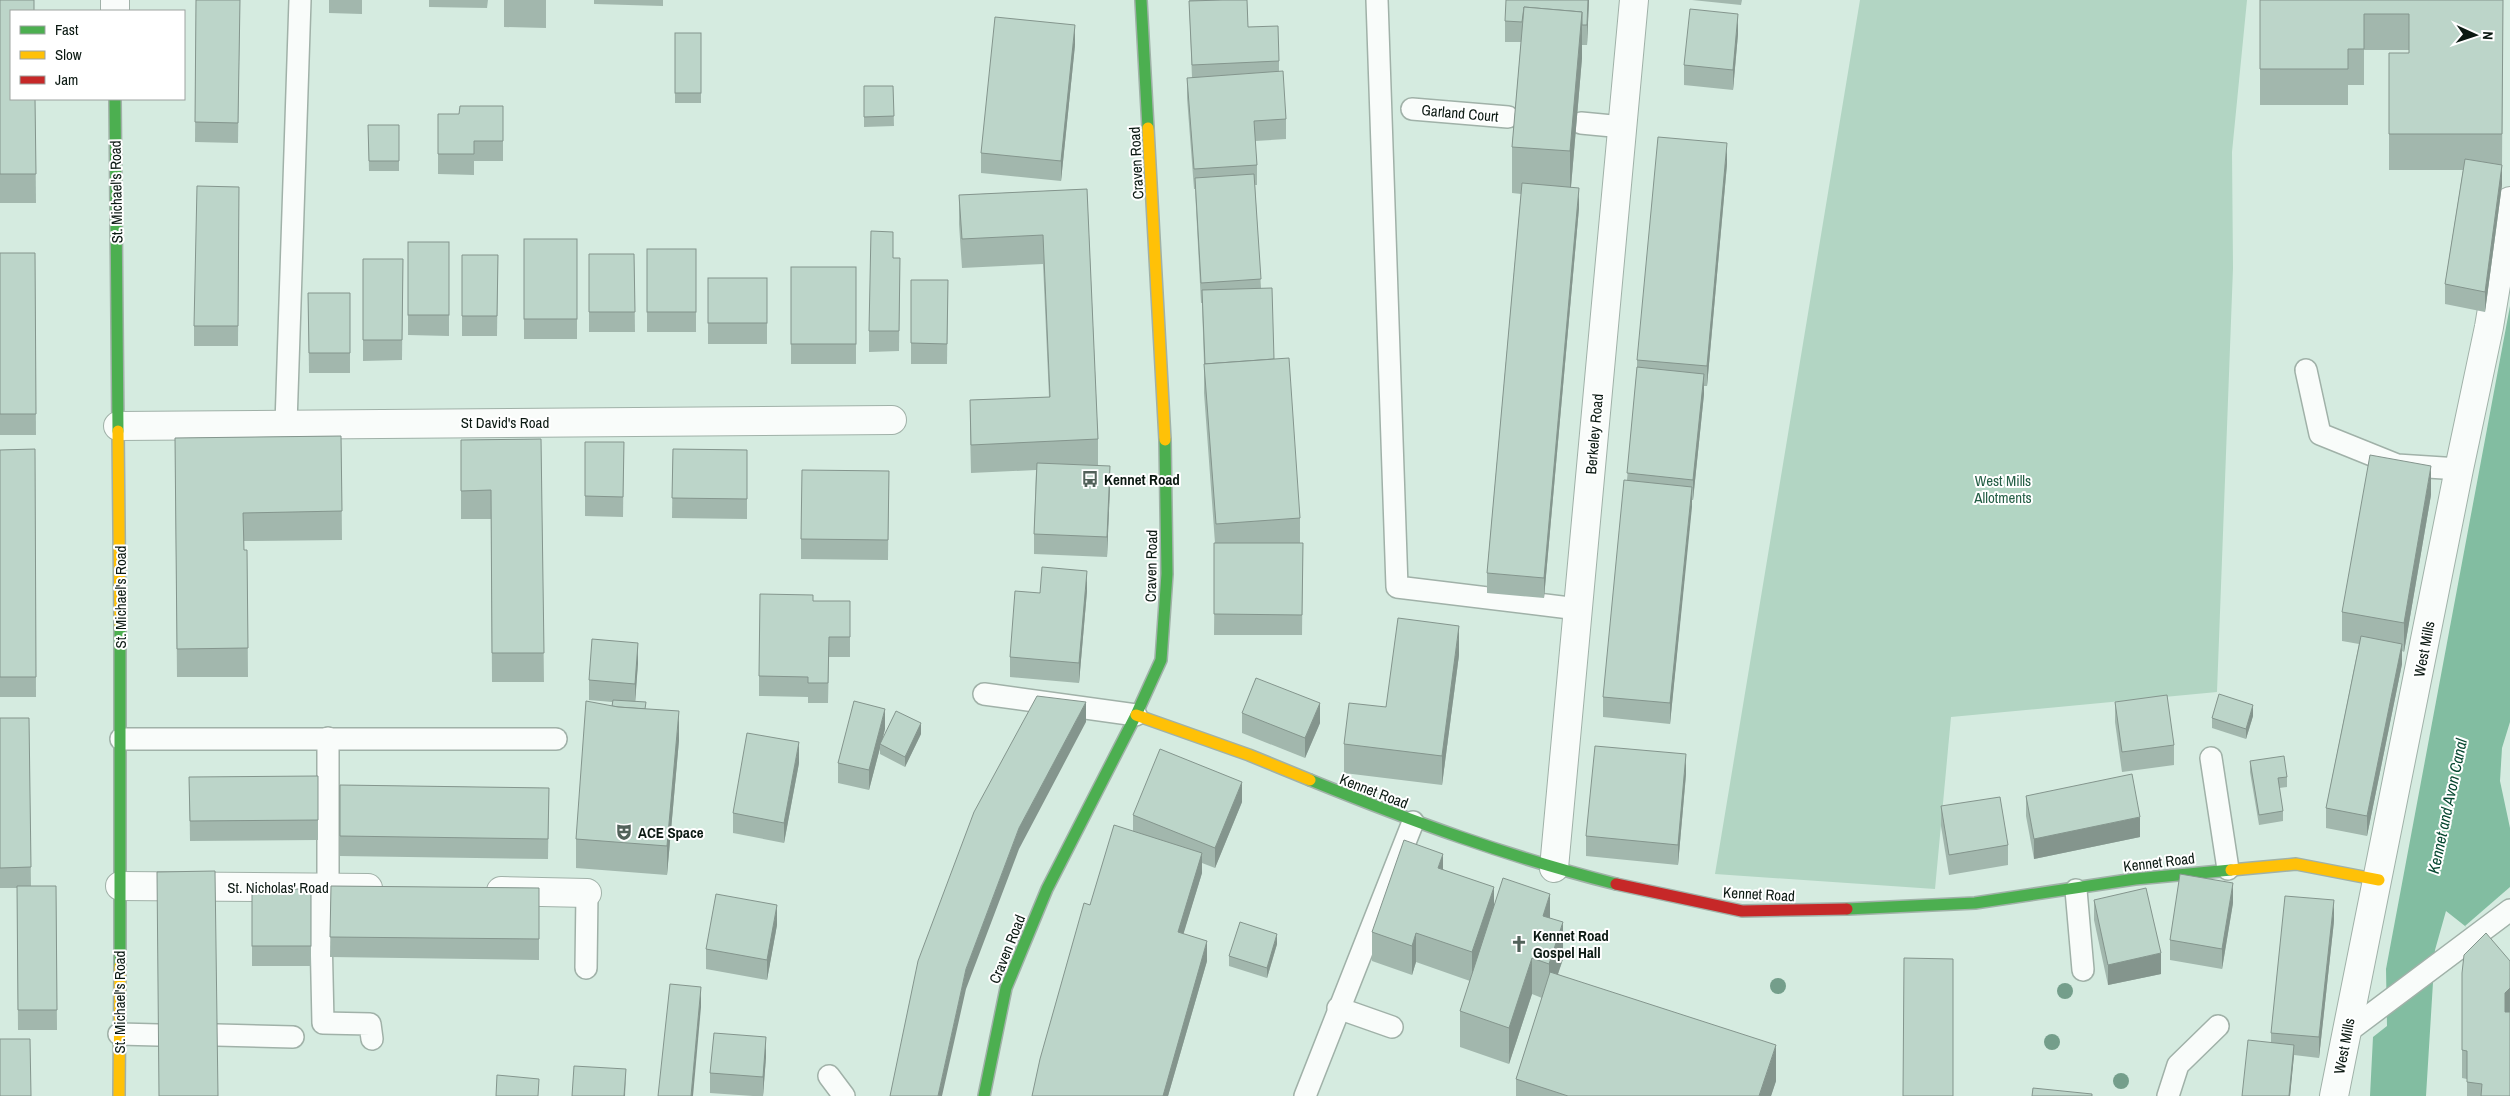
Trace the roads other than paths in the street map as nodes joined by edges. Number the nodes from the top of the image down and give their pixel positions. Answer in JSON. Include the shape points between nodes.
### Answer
{"nodes":[{"id":1,"x":300,"y":0,"type":"edge"},
{"id":2,"x":1141,"y":0,"type":"edge"},
{"id":3,"x":1376,"y":0,"type":"edge"},
{"id":4,"x":1634,"y":0,"type":"edge"},
{"id":5,"x":116,"y":100,"type":"edge"},
{"id":6,"x":1412,"y":109,"type":"dead end"},
{"id":7,"x":1508,"y":117,"type":"dead end"},
{"id":8,"x":1581,"y":123,"type":"dead end"},
{"id":9,"x":1622,"y":127,"type":"junction"},
{"id":10,"x":2510,"y":201,"type":"edge"},
{"id":11,"x":2306,"y":370,"type":"dead end"},
{"id":12,"x":892,"y":417,"type":"dead end"},
{"id":13,"x":286,"y":424,"type":"junction"},
{"id":14,"x":118,"y":426,"type":"junction"},
{"id":15,"x":2459,"y":469,"type":"junction"},
{"id":16,"x":1578,"y":609,"type":"junction"},
{"id":17,"x":984,"y":694,"type":"dead end"},
{"id":18,"x":1136,"y":715,"type":"junction"},
{"id":19,"x":328,"y":738,"type":"junction"},
{"id":20,"x":120,"y":739,"type":"junction"},
{"id":21,"x":556,"y":739,"type":"dead end"},
{"id":22,"x":2211,"y":758,"type":"dead end"},
{"id":23,"x":1413,"y":822,"type":"junction"},
{"id":24,"x":1554,"y":868,"type":"junction"},
{"id":25,"x":2228,"y":869,"type":"junction"},
{"id":26,"x":2379,"y":880,"type":"junction"},
{"id":27,"x":120,"y":886,"type":"junction"},
{"id":28,"x":324,"y":887,"type":"junction"},
{"id":29,"x":398,"y":888,"type":"edge"},
{"id":30,"x":478,"y":890,"type":"edge"},
{"id":31,"x":2076,"y":890,"type":"junction"},
{"id":32,"x":587,"y":893,"type":"joint"},
{"id":33,"x":2510,"y":910,"type":"edge"},
{"id":34,"x":586,"y":968,"type":"dead end"},
{"id":35,"x":2083,"y":970,"type":"dead end"},
{"id":36,"x":1338,"y":1008,"type":"junction"},
{"id":37,"x":2218,"y":1026,"type":"dead end"},
{"id":38,"x":1392,"y":1027,"type":"dead end"},
{"id":39,"x":2354,"y":1027,"type":"junction"},
{"id":40,"x":119,"y":1034,"type":"junction"},
{"id":41,"x":158,"y":1035,"type":"edge"},
{"id":42,"x":216,"y":1035,"type":"edge"},
{"id":43,"x":293,"y":1037,"type":"dead end"},
{"id":44,"x":372,"y":1039,"type":"dead end"},
{"id":45,"x":829,"y":1076,"type":"dead end"},
{"id":46,"x":119,"y":1096,"type":"edge"},
{"id":47,"x":844,"y":1096,"type":"edge"},
{"id":48,"x":984,"y":1096,"type":"edge"},
{"id":49,"x":1305,"y":1096,"type":"edge"},
{"id":50,"x":2168,"y":1096,"type":"edge"},
{"id":51,"x":2334,"y":1096,"type":"edge"}],
"edges":[{"from":1,"to":13,"type":"lane"},
{"from":2,"to":18,"type":"street","name":"Craven Road","via":[[1165,443],[1167,574],[1161,660]]},
{"from":3,"to":16,"type":"lane","via":[[1397,587]]},
{"from":4,"to":9,"type":"street","name":"Berkeley Road"},
{"from":5,"to":14,"type":"street","name":"St. Michael's Road"},
{"from":6,"to":7,"type":"lane","name":"Garland Court"},
{"from":8,"to":9,"type":"lane"},
{"from":9,"to":16,"type":"street","name":"Berkeley Road"},
{"from":10,"to":15,"type":"street","name":"West Mills","via":[[2489,327]]},
{"from":11,"to":15,"type":"lane","via":[[2320,434],[2397,464]]},
{"from":12,"to":13,"type":"street","name":"St David's Road"},
{"from":13,"to":14,"type":"street","name":"St David's Road"},
{"from":14,"to":20,"type":"street","name":"St. Michael's Road"},
{"from":15,"to":26,"type":"street","name":"West Mills"},
{"from":16,"to":24,"type":"street","name":"Berkeley Road"},
{"from":17,"to":18,"type":"lane"},
{"from":18,"to":23,"type":"street","name":"Kennet Road","via":[[1250,756]]},
{"from":18,"to":48,"type":"street","name":"Craven Road","via":[[1048,889],[1006,988]]},
{"from":19,"to":20,"type":"lane"},
{"from":19,"to":21,"type":"lane"},
{"from":19,"to":28,"type":"lane"},
{"from":20,"to":27,"type":"street","name":"St. Michael's Road"},
{"from":22,"to":25,"type":"lane"},
{"from":23,"to":24,"type":"street","name":"Kennet Road"},
{"from":23,"to":36,"type":"lane"},
{"from":24,"to":31,"type":"street","name":"Kennet Road","via":[[1645,891],[1742,910],[1812,911],[1975,904]]},
{"from":25,"to":26,"type":"street","name":"Kennet Road","via":[[2296,864]]},
{"from":25,"to":31,"type":"street","name":"Kennet Road","via":[[2135,879]]},
{"from":26,"to":39,"type":"street","name":"West Mills"},
{"from":27,"to":28,"type":"street","name":"St. Nicholas' Road"},
{"from":27,"to":40,"type":"street","name":"St. Michael's Road"},
{"from":28,"to":29,"type":"street","name":"St. Nicholas' Road"},
{"from":28,"to":44,"type":"lane","via":[[323,1023],[370,1024]]},
{"from":30,"to":32,"type":"street"},
{"from":31,"to":35,"type":"lane"},
{"from":32,"to":34,"type":"lane"},
{"from":33,"to":39,"type":"lane"},
{"from":36,"to":38,"type":"lane"},
{"from":36,"to":49,"type":"lane"},
{"from":37,"to":50,"type":"lane","via":[[2178,1065]]},
{"from":39,"to":51,"type":"street","name":"West Mills"},
{"from":40,"to":41,"type":"lane"},
{"from":40,"to":46,"type":"street","name":"St. Michael's Road"},
{"from":42,"to":43,"type":"lane"},
{"from":45,"to":47,"type":"lane"}]}
